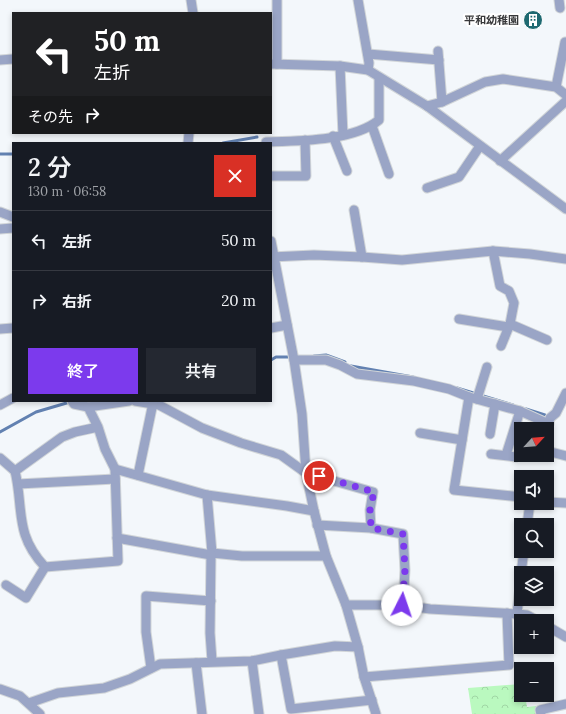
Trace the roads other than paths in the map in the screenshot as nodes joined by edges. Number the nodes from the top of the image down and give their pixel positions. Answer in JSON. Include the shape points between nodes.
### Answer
{"nodes":[{"id":1,"x":191,"y":0,"type":"edge"},
{"id":2,"x":277,"y":0,"type":"edge"},
{"id":3,"x":358,"y":0,"type":"edge"},
{"id":4,"x":193,"y":12,"type":"edge"},
{"id":5,"x":565,"y":42,"type":"edge"},
{"id":6,"x":438,"y":51,"type":"dead end"},
{"id":7,"x":368,"y":54,"type":"junction"},
{"id":8,"x":0,"y":60,"type":"edge"},
{"id":9,"x":12,"y":60,"type":"edge"},
{"id":10,"x":439,"y":60,"type":"junction"},
{"id":11,"x":274,"y":64,"type":"edge"},
{"id":12,"x":340,"y":66,"type":"junction"},
{"id":13,"x":368,"y":70,"type":"junction"},
{"id":14,"x":379,"y":78,"type":"junction"},
{"id":15,"x":556,"y":87,"type":"junction"},
{"id":16,"x":566,"y":95,"type":"edge"},
{"id":17,"x":566,"y":101,"type":"edge"},
{"id":18,"x":442,"y":102,"type":"junction"},
{"id":19,"x":427,"y":106,"type":"junction"},
{"id":20,"x":372,"y":126,"type":"junction"},
{"id":21,"x":343,"y":135,"type":"junction"},
{"id":22,"x":333,"y":136,"type":"junction"},
{"id":23,"x":266,"y":139,"type":"edge"},
{"id":24,"x":305,"y":140,"type":"junction"},
{"id":25,"x":480,"y":146,"type":"junction"},
{"id":26,"x":500,"y":161,"type":"junction"},
{"id":27,"x":348,"y":171,"type":"dead end"},
{"id":28,"x":389,"y":174,"type":"dead end"},
{"id":29,"x":272,"y":176,"type":"edge"},
{"id":30,"x":427,"y":188,"type":"dead end"},
{"id":31,"x":566,"y":209,"type":"edge"},
{"id":32,"x":354,"y":210,"type":"dead end"},
{"id":33,"x":0,"y":212,"type":"edge"},
{"id":34,"x":12,"y":217,"type":"edge"},
{"id":35,"x":12,"y":228,"type":"edge"},
{"id":36,"x":0,"y":229,"type":"edge"},
{"id":37,"x":493,"y":251,"type":"junction"},
{"id":38,"x":272,"y":257,"type":"edge"},
{"id":39,"x":362,"y":257,"type":"junction"},
{"id":40,"x":566,"y":259,"type":"edge"},
{"id":41,"x":459,"y":319,"type":"dead end"},
{"id":42,"x":287,"y":325,"type":"junction"},
{"id":43,"x":509,"y":325,"type":"junction"},
{"id":44,"x":12,"y":328,"type":"edge"},
{"id":45,"x":272,"y":328,"type":"edge"},
{"id":46,"x":0,"y":329,"type":"edge"},
{"id":47,"x":547,"y":340,"type":"dead end"},
{"id":48,"x":501,"y":346,"type":"dead end"},
{"id":49,"x":294,"y":360,"type":"junction"},
{"id":50,"x":487,"y":367,"type":"dead end"},
{"id":51,"x":566,"y":393,"type":"edge"},
{"id":52,"x":476,"y":395,"type":"junction"},
{"id":53,"x":12,"y":399,"type":"edge"},
{"id":54,"x":73,"y":402,"type":"edge"},
{"id":55,"x":122,"y":402,"type":"edge"},
{"id":56,"x":144,"y":402,"type":"edge"},
{"id":57,"x":153,"y":403,"type":"junction"},
{"id":58,"x":495,"y":404,"type":"junction"},
{"id":59,"x":0,"y":405,"type":"edge"},
{"id":60,"x":88,"y":407,"type":"junction"},
{"id":61,"x":520,"y":411,"type":"junction"},
{"id":62,"x":539,"y":422,"type":"edge"},
{"id":63,"x":549,"y":422,"type":"edge"},
{"id":64,"x":98,"y":427,"type":"junction"},
{"id":65,"x":420,"y":433,"type":"dead end"},
{"id":66,"x":490,"y":434,"type":"dead end"},
{"id":67,"x":462,"y":440,"type":"junction"},
{"id":68,"x":554,"y":453,"type":"edge"},
{"id":69,"x":491,"y":454,"type":"dead end"},
{"id":70,"x":506,"y":455,"type":"junction"},
{"id":71,"x":566,"y":456,"type":"edge"},
{"id":72,"x":514,"y":457,"type":"edge"},
{"id":73,"x":0,"y":458,"type":"edge"},
{"id":74,"x":115,"y":469,"type":"junction"},
{"id":75,"x":15,"y":471,"type":"junction"},
{"id":76,"x":306,"y":472,"type":"junction"},
{"id":77,"x":138,"y":475,"type":"junction"},
{"id":78,"x":115,"y":479,"type":"junction"},
{"id":79,"x":18,"y":484,"type":"junction"},
{"id":80,"x":207,"y":495,"type":"junction"},
{"id":81,"x":514,"y":496,"type":"edge"},
{"id":82,"x":554,"y":502,"type":"edge"},
{"id":83,"x":566,"y":503,"type":"edge"},
{"id":84,"x":314,"y":511,"type":"junction"},
{"id":85,"x":317,"y":525,"type":"junction"},
{"id":86,"x":371,"y":528,"type":"junction"},
{"id":87,"x":118,"y":538,"type":"junction"},
{"id":88,"x":211,"y":554,"type":"junction"},
{"id":89,"x":326,"y":556,"type":"junction"},
{"id":90,"x":45,"y":566,"type":"junction"},
{"id":91,"x":6,"y":585,"type":"dead end"},
{"id":92,"x":211,"y":601,"type":"junction"},
{"id":93,"x":346,"y":605,"type":"junction"},
{"id":94,"x":402,"y":605,"type":"junction"},
{"id":95,"x":518,"y":606,"type":"edge"},
{"id":96,"x":507,"y":613,"type":"junction"},
{"id":97,"x":517,"y":614,"type":"joint"},
{"id":98,"x":554,"y":630,"type":"edge"},
{"id":99,"x":566,"y":634,"type":"edge"},
{"id":100,"x":566,"y":637,"type":"edge"},
{"id":101,"x":358,"y":647,"type":"junction"},
{"id":102,"x":281,"y":655,"type":"junction"},
{"id":103,"x":212,"y":661,"type":"junction"},
{"id":104,"x":252,"y":661,"type":"junction"},
{"id":105,"x":196,"y":663,"type":"junction"},
{"id":106,"x":151,"y":668,"type":"junction"},
{"id":107,"x":364,"y":678,"type":"junction"},
{"id":108,"x":0,"y":689,"type":"edge"},
{"id":109,"x":372,"y":700,"type":"junction"},
{"id":110,"x":29,"y":703,"type":"junction"},
{"id":111,"x":566,"y":704,"type":"edge"},
{"id":112,"x":40,"y":714,"type":"edge"},
{"id":113,"x":202,"y":714,"type":"edge"},
{"id":114,"x":259,"y":714,"type":"edge"},
{"id":115,"x":376,"y":714,"type":"edge"},
{"id":116,"x":541,"y":714,"type":"edge"}],
"edges":[{"from":1,"to":4,"type":"street"},
{"from":2,"to":11,"type":"street"},
{"from":3,"to":7,"type":"street"},
{"from":5,"to":15,"type":"street"},
{"from":6,"to":10,"type":"street"},
{"from":7,"to":10,"type":"street"},
{"from":7,"to":13,"type":"street"},
{"from":8,"to":9,"type":"street"},
{"from":10,"to":18,"type":"street"},
{"from":11,"to":12,"type":"street"},
{"from":12,"to":13,"type":"street"},
{"from":12,"to":21,"type":"street"},
{"from":13,"to":14,"type":"street"},
{"from":14,"to":19,"type":"street"},
{"from":14,"to":20,"type":"street","via":[[379,120]]},
{"from":15,"to":16,"type":"street"},
{"from":15,"to":18,"type":"street","via":[[503,79],[485,82]]},
{"from":17,"to":26,"type":"street"},
{"from":18,"to":19,"type":"street"},
{"from":19,"to":25,"type":"street"},
{"from":20,"to":21,"type":"street"},
{"from":20,"to":28,"type":"street"},
{"from":21,"to":22,"type":"street"},
{"from":22,"to":24,"type":"street"},
{"from":22,"to":27,"type":"street"},
{"from":23,"to":24,"type":"street"},
{"from":24,"to":29,"type":"street","via":[[306,176]]},
{"from":25,"to":26,"type":"street"},
{"from":25,"to":30,"type":"street","via":[[459,177]]},
{"from":26,"to":31,"type":"street"},
{"from":32,"to":39,"type":"street"},
{"from":33,"to":34,"type":"street"},
{"from":35,"to":36,"type":"street"},
{"from":37,"to":39,"type":"street","via":[[402,260]]},
{"from":37,"to":40,"type":"street"},
{"from":37,"to":43,"type":"street","via":[[500,286],[509,292],[514,303]]},
{"from":38,"to":39,"type":"street"},
{"from":38,"to":42,"type":"street"},
{"from":41,"to":43,"type":"street"},
{"from":42,"to":45,"type":"street"},
{"from":42,"to":49,"type":"street"},
{"from":43,"to":47,"type":"street"},
{"from":43,"to":48,"type":"street"},
{"from":44,"to":46,"type":"street"},
{"from":49,"to":52,"type":"street","via":[[326,360],[357,374],[414,381]]},
{"from":49,"to":76,"type":"street","via":[[302,414]]},
{"from":50,"to":52,"type":"street"},
{"from":51,"to":63,"type":"street"},
{"from":52,"to":58,"type":"street"},
{"from":52,"to":67,"type":"street"},
{"from":53,"to":59,"type":"street"},
{"from":54,"to":60,"type":"street"},
{"from":55,"to":60,"type":"street"},
{"from":56,"to":57,"type":"street"},
{"from":57,"to":76,"type":"street","via":[[202,428],[281,455]]},
{"from":57,"to":77,"type":"street"},
{"from":58,"to":61,"type":"street"},
{"from":58,"to":66,"type":"street"},
{"from":60,"to":64,"type":"street"},
{"from":61,"to":62,"type":"street"},
{"from":61,"to":70,"type":"street"},
{"from":64,"to":74,"type":"street"},
{"from":64,"to":75,"type":"street","via":[[62,437]]},
{"from":65,"to":67,"type":"street"},
{"from":67,"to":81,"type":"street","via":[[454,490]]},
{"from":68,"to":71,"type":"street"},
{"from":69,"to":70,"type":"street"},
{"from":70,"to":72,"type":"street"},
{"from":73,"to":75,"type":"street"},
{"from":74,"to":77,"type":"street"},
{"from":74,"to":78,"type":"street"},
{"from":75,"to":79,"type":"street"},
{"from":76,"to":84,"type":"street"},
{"from":76,"to":86,"type":"street","via":[[374,492],[370,510]]},
{"from":77,"to":80,"type":"street"},
{"from":78,"to":79,"type":"street"},
{"from":78,"to":87,"type":"street"},
{"from":79,"to":90,"type":"street","via":[[21,523],[35,556]]},
{"from":80,"to":84,"type":"street"},
{"from":80,"to":88,"type":"street"},
{"from":82,"to":83,"type":"street"},
{"from":84,"to":85,"type":"street"},
{"from":85,"to":86,"type":"street"},
{"from":85,"to":89,"type":"street"},
{"from":86,"to":94,"type":"street","via":[[403,534],[405,570]]},
{"from":87,"to":88,"type":"street"},
{"from":87,"to":90,"type":"street","via":[[118,561]]},
{"from":88,"to":89,"type":"street"},
{"from":88,"to":92,"type":"street"},
{"from":89,"to":93,"type":"street"},
{"from":90,"to":91,"type":"street","via":[[26,598]]},
{"from":92,"to":103,"type":"street"},
{"from":92,"to":106,"type":"street","via":[[146,596],[146,632]]},
{"from":93,"to":94,"type":"street"},
{"from":93,"to":101,"type":"street"},
{"from":94,"to":96,"type":"street"},
{"from":95,"to":97,"type":"street"},
{"from":96,"to":97,"type":"street"},
{"from":96,"to":107,"type":"street","via":[[509,665]]},
{"from":98,"to":100,"type":"street"},
{"from":99,"to":100,"type":"street"},
{"from":101,"to":102,"type":"street","via":[[335,646]]},
{"from":101,"to":107,"type":"street"},
{"from":102,"to":104,"type":"street"},
{"from":102,"to":109,"type":"street","via":[[291,709]]},
{"from":103,"to":104,"type":"street"},
{"from":103,"to":105,"type":"street"},
{"from":104,"to":114,"type":"street"},
{"from":105,"to":106,"type":"street","via":[[160,664]]},
{"from":105,"to":113,"type":"street"},
{"from":106,"to":110,"type":"street","via":[[104,688],[58,694]]},
{"from":107,"to":109,"type":"street"},
{"from":108,"to":110,"type":"street","via":[[20,696]]},
{"from":109,"to":115,"type":"street"},
{"from":110,"to":112,"type":"street"},
{"from":111,"to":116,"type":"street","via":[[540,710]]}]}
